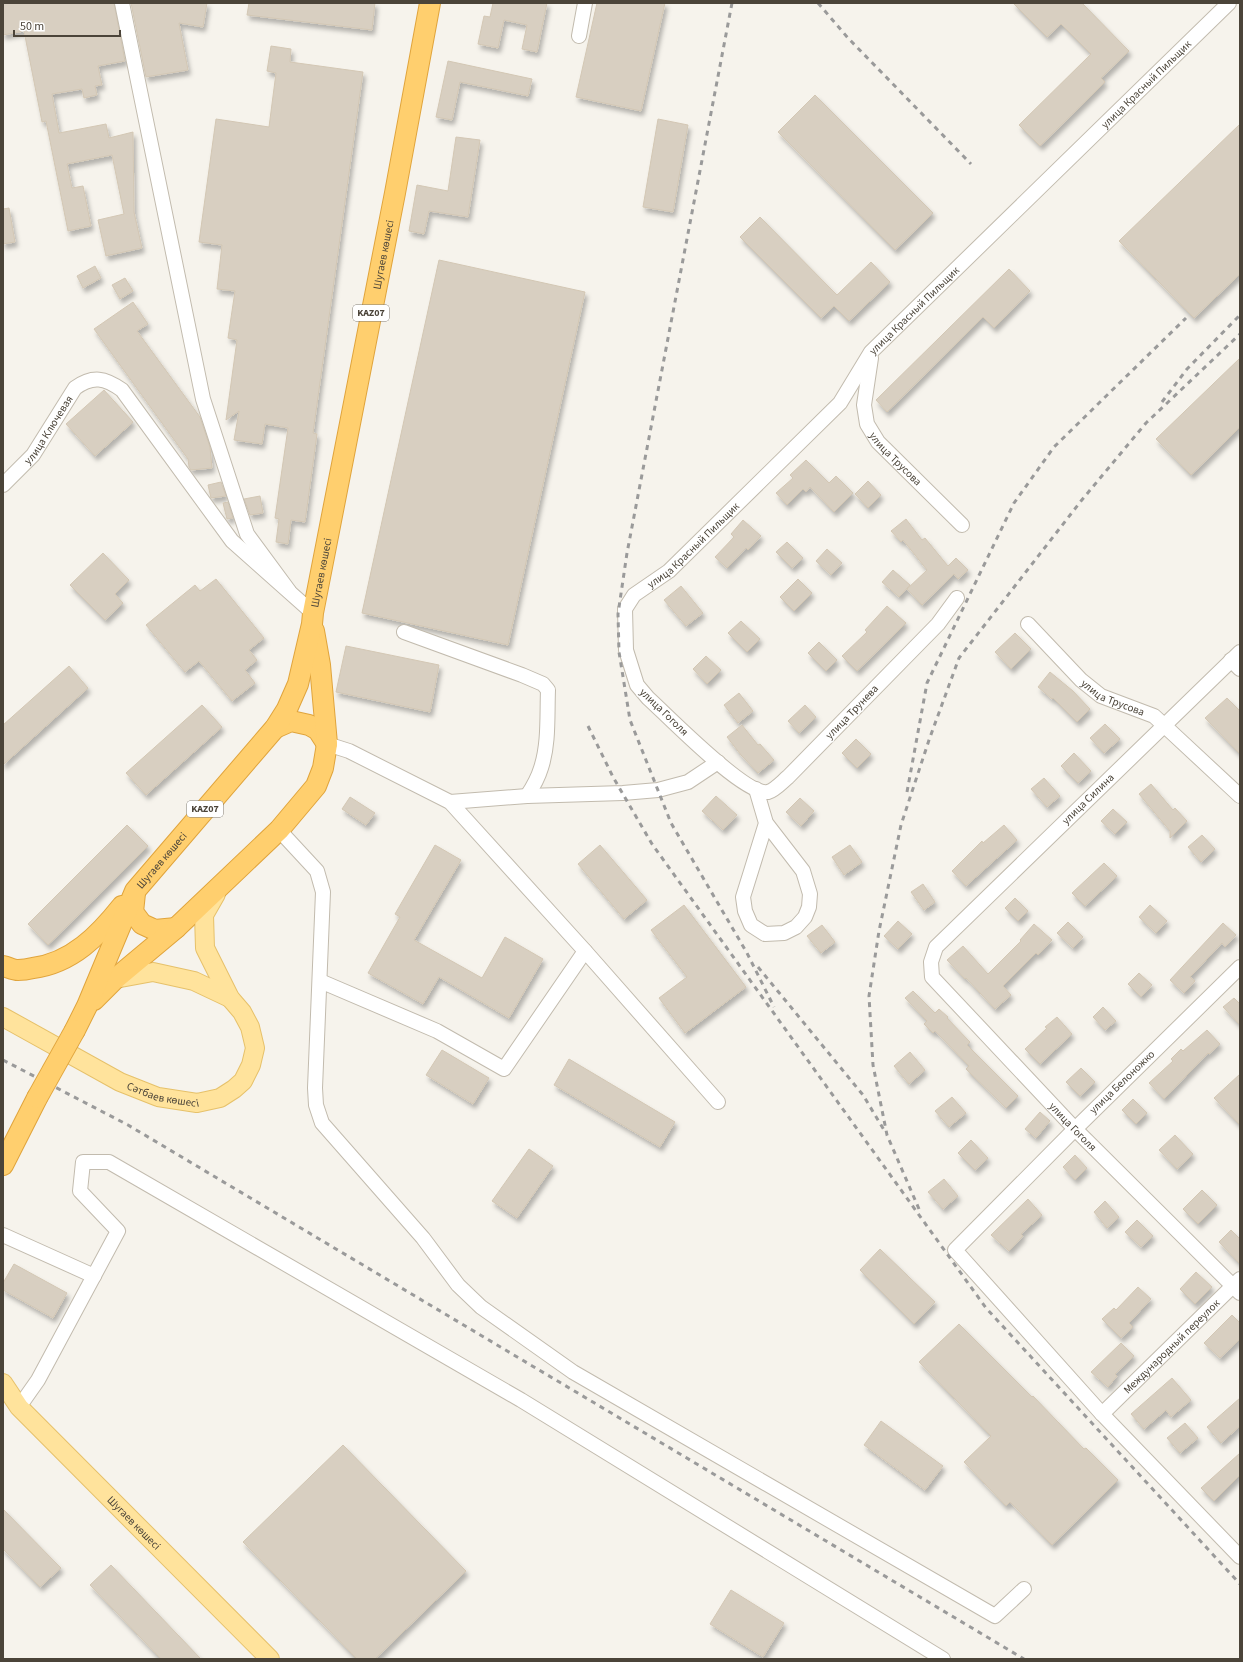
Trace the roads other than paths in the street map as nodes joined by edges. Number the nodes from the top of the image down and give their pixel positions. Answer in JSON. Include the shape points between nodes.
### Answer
{"nodes":[{"id":1,"x":122,"y":3,"type":"edge"},
{"id":2,"x":430,"y":3,"type":"edge"},
{"id":3,"x":585,"y":3,"type":"edge"},
{"id":4,"x":1229,"y":3,"type":"edge"},
{"id":5,"x":579,"y":36,"type":"dead end"},
{"id":6,"x":871,"y":352,"type":"junction"},
{"id":7,"x":3,"y":485,"type":"edge"},
{"id":8,"x":962,"y":525,"type":"dead end"},
{"id":9,"x":289,"y":590,"type":"junction"},
{"id":10,"x":957,"y":598,"type":"dead end"},
{"id":11,"x":312,"y":618,"type":"junction"},
{"id":12,"x":1028,"y":624,"type":"dead end"},
{"id":13,"x":625,"y":631,"type":"joint"},
{"id":14,"x":404,"y":632,"type":"dead end"},
{"id":15,"x":1237,"y":660,"type":"edge"},
{"id":16,"x":1164,"y":724,"type":"junction"},
{"id":17,"x":275,"y":728,"type":"junction"},
{"id":18,"x":327,"y":744,"type":"junction"},
{"id":19,"x":718,"y":762,"type":"junction"},
{"id":20,"x":756,"y":789,"type":"junction"},
{"id":21,"x":527,"y":796,"type":"junction"},
{"id":22,"x":1240,"y":796,"type":"edge"},
{"id":23,"x":450,"y":802,"type":"junction"},
{"id":24,"x":766,"y":823,"type":"junction"},
{"id":25,"x":279,"y":830,"type":"junction"},
{"id":26,"x":221,"y":885,"type":"junction"},
{"id":27,"x":135,"y":891,"type":"junction"},
{"id":28,"x":176,"y":928,"type":"junction"},
{"id":29,"x":936,"y":947,"type":"joint"},
{"id":30,"x":585,"y":952,"type":"junction"},
{"id":31,"x":3,"y":966,"type":"edge"},
{"id":32,"x":1240,"y":967,"type":"edge"},
{"id":33,"x":115,"y":979,"type":"junction"},
{"id":34,"x":320,"y":981,"type":"junction"},
{"id":35,"x":230,"y":998,"type":"junction"},
{"id":36,"x":87,"y":1006,"type":"junction"},
{"id":37,"x":3,"y":1016,"type":"edge"},
{"id":38,"x":718,"y":1102,"type":"dead end"},
{"id":39,"x":1075,"y":1129,"type":"junction"},
{"id":40,"x":3,"y":1164,"type":"edge"},
{"id":41,"x":3,"y":1235,"type":"edge"},
{"id":42,"x":94,"y":1276,"type":"junction"},
{"id":43,"x":1238,"y":1286,"type":"edge"},
{"id":44,"x":3,"y":1383,"type":"edge"},
{"id":45,"x":19,"y":1407,"type":"junction"},
{"id":46,"x":1102,"y":1414,"type":"junction"},
{"id":47,"x":1240,"y":1557,"type":"edge"},
{"id":48,"x":1024,"y":1589,"type":"dead end"},
{"id":49,"x":269,"y":1659,"type":"edge"},
{"id":50,"x":943,"y":1659,"type":"edge"}],
"edges":[{"from":1,"to":9,"type":"street","via":[[204,399],[247,534]]},
{"from":2,"to":11,"type":"highway","name":"Шугаев көшесі","number":"KAZ07"},
{"from":3,"to":5,"type":"street"},
{"from":4,"to":6,"type":"street","name":"улица Красный Пильщик"},
{"from":6,"to":8,"type":"street","name":"улица Трусова","via":[[864,405],[867,424],[878,442]]},
{"from":6,"to":13,"type":"street","name":"улица Красный Пильщик","via":[[840,403],[669,571],[634,594],[625,609]]},
{"from":7,"to":9,"type":"street","name":"улица Ключевая","via":[[33,455],[75,388],[82,382],[95,379],[109,381],[122,390],[232,541]]},
{"from":9,"to":11,"type":"street"},
{"from":10,"to":20,"type":"street","name":"улица Трунева","via":[[938,624],[788,777],[767,792]]},
{"from":11,"to":17,"type":"highway","name":"Шугаев көшесі","number":"KAZ07","via":[[298,684]]},
{"from":11,"to":18,"type":"highway","name":"Шугаев көшесі","number":"KAZ07","via":[[320,665]]},
{"from":12,"to":16,"type":"street","name":"улица Трусова","via":[[1081,680],[1102,696],[1154,716]]},
{"from":13,"to":19,"type":"street","name":"улица Гоголя","via":[[626,650],[637,685]]},
{"from":14,"to":21,"type":"street","via":[[522,675],[543,684],[548,690],[547,735],[542,767]]},
{"from":15,"to":16,"type":"street","name":"улица Силина"},
{"from":16,"to":22,"type":"street","name":"улица Трусова"},
{"from":16,"to":29,"type":"street","name":"улица Силина"},
{"from":17,"to":18,"type":"highway","via":[[291,721],[309,725],[318,730]]},
{"from":17,"to":27,"type":"highway","name":"Шугаев көшесі","number":"KAZ07"},
{"from":18,"to":23,"type":"street","via":[[349,751]]},
{"from":18,"to":25,"type":"highway","name":"Шугаев көшесі","number":"KAZ07","via":[[323,768],[316,786]]},
{"from":19,"to":20,"type":"street","name":"улица Гоголя","via":[[733,776]]},
{"from":19,"to":21,"type":"street","via":[[688,782],[658,790]]},
{"from":20,"to":24,"type":"street"},
{"from":21,"to":23,"type":"street"},
{"from":23,"to":30,"type":"street"},
{"from":24,"to":24,"type":"street","via":[[802,871],[810,894],[805,917],[796,927],[784,933],[765,934],[751,925],[745,911],[743,897]]},
{"from":25,"to":26,"type":"highway","name":"Шугаев көшесі","number":"KAZ07"},
{"from":25,"to":34,"type":"street","via":[[317,871],[323,892]]},
{"from":26,"to":28,"type":"highway","name":"Шугаев көшесі","number":"KAZ07"},
{"from":26,"to":35,"type":"main road","name":"Сәтбаев көшесі","via":[[204,915],[206,948]]},
{"from":27,"to":28,"type":"highway","via":[[133,912],[142,924],[155,930]]},
{"from":27,"to":31,"type":"highway","via":[[110,922],[85,946],[67,958],[43,967],[18,970]]},
{"from":27,"to":36,"type":"highway","name":"Шугаев көшесі","number":"KAZ07"},
{"from":28,"to":33,"type":"highway","number":"KAZ07"},
{"from":29,"to":39,"type":"street","name":"улица Гоголя","via":[[930,962],[932,977]]},
{"from":30,"to":34,"type":"street","via":[[504,1069],[437,1031]]},
{"from":30,"to":38,"type":"street"},
{"from":32,"to":39,"type":"street","name":"улица Белоножко"},
{"from":33,"to":35,"type":"main road","name":"Сәтбаев көшесі","via":[[153,972],[194,981]]},
{"from":33,"to":36,"type":"highway","name":"Шугаев көшесі"},
{"from":34,"to":48,"type":"street","via":[[315,1088],[316,1105],[322,1123],[423,1238],[458,1285],[481,1307],[573,1372],[995,1616]]},
{"from":35,"to":37,"type":"main road","name":"Сәтбаев көшесі","via":[[250,1027],[255,1048],[251,1065],[243,1081],[234,1089],[220,1098],[197,1103],[158,1097],[120,1082]]},
{"from":36,"to":40,"type":"highway","name":"Шугаев көшесі","number":"KAZ07","bridge":true},
{"from":39,"to":43,"type":"street","name":"улица Гоголя"},
{"from":39,"to":46,"type":"street","name":"улица Белоножко","via":[[955,1250]]},
{"from":41,"to":42,"type":"street"},
{"from":42,"to":45,"type":"street","via":[[38,1380]]},
{"from":42,"to":50,"type":"street","via":[[118,1231],[80,1191],[83,1162],[109,1162],[521,1400]]},
{"from":43,"to":46,"type":"street","name":"Международный переулок"},
{"from":44,"to":45,"type":"main road","name":"Шугаев көшесі"},
{"from":45,"to":49,"type":"main road","name":"Шугаев көшесі"},
{"from":46,"to":47,"type":"street"}]}
